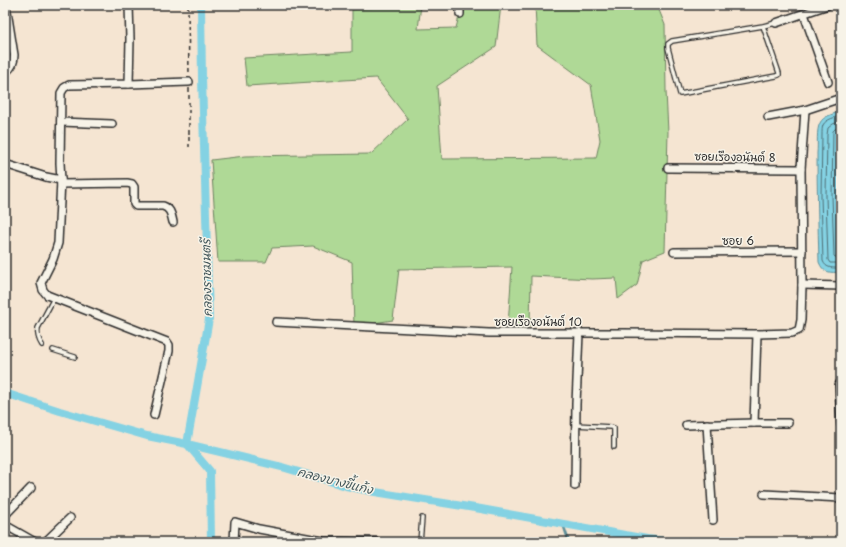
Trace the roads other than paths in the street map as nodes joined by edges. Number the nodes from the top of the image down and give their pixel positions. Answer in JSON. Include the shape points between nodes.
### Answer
{"nodes":[{"id":1,"x":129,"y":5,"type":"edge"},
{"id":2,"x":460,"y":5,"type":"edge"},
{"id":3,"x":828,"y":5,"type":"edge"},
{"id":4,"x":8,"y":11,"type":"dead end"},
{"id":5,"x":460,"y":14,"type":"dead end"},
{"id":6,"x":804,"y":14,"type":"junction"},
{"id":7,"x":776,"y":23,"type":"joint"},
{"id":8,"x":763,"y":26,"type":"junction"},
{"id":9,"x":189,"y":82,"type":"dead end"},
{"id":10,"x":828,"y":82,"type":"dead end"},
{"id":11,"x":129,"y":84,"type":"junction"},
{"id":12,"x":5,"y":97,"type":"edge"},
{"id":13,"x":841,"y":98,"type":"edge"},
{"id":14,"x":805,"y":110,"type":"junction"},
{"id":15,"x":768,"y":117,"type":"dead end"},
{"id":16,"x":61,"y":122,"type":"junction"},
{"id":17,"x":112,"y":124,"type":"dead end"},
{"id":18,"x":5,"y":164,"type":"edge"},
{"id":19,"x":668,"y":168,"type":"dead end"},
{"id":20,"x":801,"y":169,"type":"junction"},
{"id":21,"x":61,"y":182,"type":"junction"},
{"id":22,"x":172,"y":222,"type":"dead end"},
{"id":23,"x":802,"y":251,"type":"junction"},
{"id":24,"x":674,"y":252,"type":"dead end"},
{"id":25,"x":802,"y":286,"type":"junction"},
{"id":26,"x":841,"y":286,"type":"edge"},
{"id":27,"x":54,"y":298,"type":"junction"},
{"id":28,"x":276,"y":322,"type":"dead end"},
{"id":29,"x":579,"y":333,"type":"junction"},
{"id":30,"x":757,"y":334,"type":"junction"},
{"id":31,"x":42,"y":344,"type":"dead end"},
{"id":32,"x":54,"y":350,"type":"dead end"},
{"id":33,"x":75,"y":358,"type":"dead end"},
{"id":34,"x":841,"y":381,"type":"edge"},
{"id":35,"x":154,"y":415,"type":"dead end"},
{"id":36,"x":754,"y":423,"type":"junction"},
{"id":37,"x":788,"y":423,"type":"dead end"},
{"id":38,"x":707,"y":424,"type":"junction"},
{"id":39,"x":841,"y":424,"type":"edge"},
{"id":40,"x":576,"y":425,"type":"junction"},
{"id":41,"x":686,"y":425,"type":"dead end"},
{"id":42,"x":614,"y":447,"type":"dead end"},
{"id":43,"x":575,"y":486,"type":"dead end"},
{"id":44,"x":31,"y":488,"type":"dead end"},
{"id":45,"x":764,"y":494,"type":"dead end"},
{"id":46,"x":841,"y":498,"type":"edge"},
{"id":47,"x":5,"y":515,"type":"edge"},
{"id":48,"x":70,"y":518,"type":"dead end"},
{"id":49,"x":422,"y":518,"type":"dead end"},
{"id":50,"x":713,"y":520,"type":"dead end"},
{"id":51,"x":5,"y":525,"type":"edge"},
{"id":52,"x":35,"y":542,"type":"edge"},
{"id":53,"x":45,"y":542,"type":"edge"},
{"id":54,"x":234,"y":542,"type":"edge"},
{"id":55,"x":351,"y":542,"type":"edge"},
{"id":56,"x":376,"y":542,"type":"edge"},
{"id":57,"x":420,"y":542,"type":"edge"}],
"edges":[{"from":1,"to":11,"type":"street"},
{"from":2,"to":5,"type":"street"},
{"from":3,"to":6,"type":"street"},
{"from":4,"to":12,"type":"street","via":[[14,61],[6,72]]},
{"from":6,"to":7,"type":"street"},
{"from":6,"to":10,"type":"street"},
{"from":7,"to":8,"type":"lane"},
{"from":8,"to":8,"type":"lane","via":[[778,75],[680,94],[668,44]]},
{"from":9,"to":11,"type":"street"},
{"from":11,"to":16,"type":"street","via":[[69,85],[61,93]]},
{"from":13,"to":14,"type":"street"},
{"from":14,"to":15,"type":"street"},
{"from":14,"to":20,"type":"street"},
{"from":16,"to":17,"type":"street"},
{"from":16,"to":21,"type":"street"},
{"from":18,"to":21,"type":"street"},
{"from":19,"to":20,"type":"street","name":"ซอยเรืองอนันต์ 8"},
{"from":20,"to":23,"type":"street"},
{"from":21,"to":22,"type":"street","via":[[132,184],[136,206],[167,207]]},
{"from":21,"to":27,"type":"street","via":[[58,243],[41,283],[42,290]]},
{"from":23,"to":24,"type":"street","name":"ซอย 6"},
{"from":23,"to":25,"type":"street"},
{"from":25,"to":26,"type":"street"},
{"from":25,"to":30,"type":"street","name":"ซอยเรืองอนันต์ 10","via":[[799,330],[792,333]]},
{"from":27,"to":31,"type":"lane","via":[[38,328],[37,334]]},
{"from":27,"to":35,"type":"street","via":[[167,342],[169,351]]},
{"from":28,"to":29,"type":"street","name":"ซอยเรืองอนันต์ 10","via":[[489,333]]},
{"from":29,"to":30,"type":"street","name":"ซอยเรืองอนันต์ 10"},
{"from":29,"to":40,"type":"street"},
{"from":30,"to":36,"type":"street"},
{"from":32,"to":33,"type":"lane"},
{"from":34,"to":39,"type":"street"},
{"from":36,"to":37,"type":"street"},
{"from":36,"to":38,"type":"street"},
{"from":38,"to":41,"type":"street"},
{"from":38,"to":50,"type":"street"},
{"from":40,"to":42,"type":"lane","via":[[614,428]]},
{"from":40,"to":43,"type":"street"},
{"from":44,"to":47,"type":"street"},
{"from":45,"to":46,"type":"street"},
{"from":48,"to":53,"type":"street"},
{"from":49,"to":57,"type":"lane"},
{"from":51,"to":52,"type":"street"},
{"from":54,"to":55,"type":"street","via":[[234,522],[314,540]]},
{"from":55,"to":56,"type":"street"}]}
